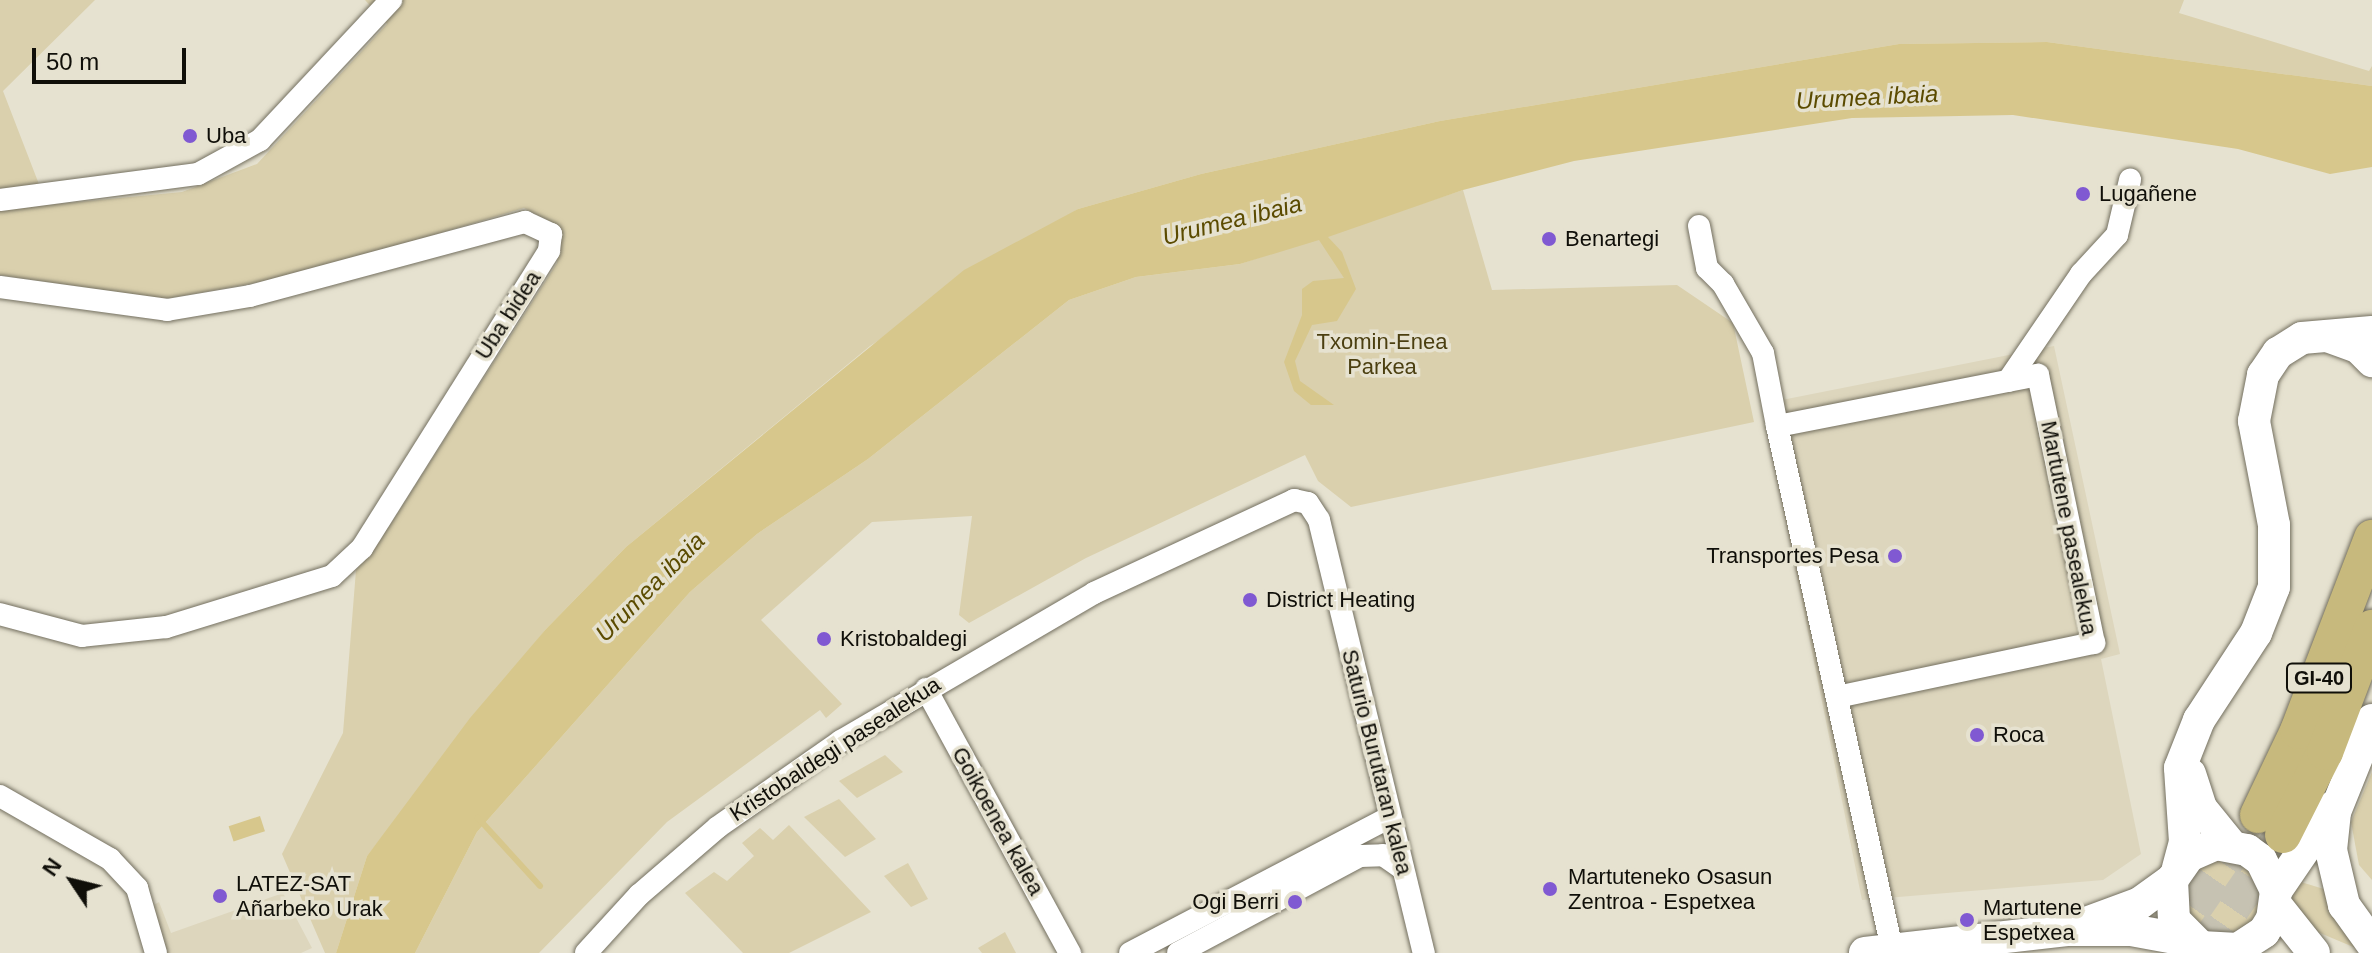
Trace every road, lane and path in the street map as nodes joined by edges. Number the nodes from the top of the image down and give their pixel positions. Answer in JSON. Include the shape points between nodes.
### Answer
{"nodes":[{"id":1,"x":391,"y":0,"type":"edge"},
{"id":2,"x":2130,"y":180,"type":"dead end"},
{"id":3,"x":0,"y":200,"type":"edge"},
{"id":4,"x":1699,"y":226,"type":"dead end"},
{"id":5,"x":0,"y":287,"type":"edge"},
{"id":6,"x":2372,"y":332,"type":"edge"},
{"id":7,"x":2316,"y":335,"type":"junction"},
{"id":8,"x":2372,"y":361,"type":"edge"},
{"id":9,"x":2008,"y":381,"type":"junction"},
{"id":10,"x":1777,"y":426,"type":"junction"},
{"id":11,"x":1287,"y":502,"type":"joint"},
{"id":12,"x":2372,"y":538,"type":"edge"},
{"id":13,"x":0,"y":614,"type":"edge"},
{"id":14,"x":2372,"y":628,"type":"edge"},
{"id":15,"x":926,"y":689,"type":"junction"},
{"id":16,"x":1837,"y":697,"type":"junction"},
{"id":17,"x":2372,"y":720,"type":"edge"},
{"id":18,"x":2185,"y":755,"type":"junction"},
{"id":19,"x":2341,"y":794,"type":"junction"},
{"id":20,"x":0,"y":796,"type":"edge"},
{"id":21,"x":1390,"y":817,"type":"junction"},
{"id":22,"x":2231,"y":845,"type":"junction"},
{"id":23,"x":1403,"y":869,"type":"junction"},
{"id":24,"x":2175,"y":874,"type":"junction"},
{"id":25,"x":2276,"y":898,"type":"junction"},
{"id":26,"x":2067,"y":930,"type":"junction"},
{"id":27,"x":2191,"y":941,"type":"junction"},
{"id":28,"x":2372,"y":944,"type":"edge"},
{"id":29,"x":2238,"y":949,"type":"junction"},
{"id":30,"x":1879,"y":951,"type":"edge"},
{"id":31,"x":156,"y":953,"type":"edge"},
{"id":32,"x":586,"y":953,"type":"edge"},
{"id":33,"x":1070,"y":953,"type":"edge"},
{"id":34,"x":1130,"y":953,"type":"edge"},
{"id":35,"x":1178,"y":953,"type":"edge"},
{"id":36,"x":1424,"y":953,"type":"edge"},
{"id":37,"x":2296,"y":953,"type":"edge"},
{"id":38,"x":2314,"y":953,"type":"edge"}],
"edges":[{"from":1,"to":3,"type":"street","via":[[260,140],[198,174]]},
{"from":2,"to":9,"type":"street","via":[[2117,235],[2081,274]]},
{"from":4,"to":10,"type":"street","via":[[1707,268],[1723,284],[1763,353]]},
{"from":5,"to":13,"type":"street","name":"Uba bidea","via":[[167,310],[250,296],[525,222],[551,234],[549,251],[362,548],[332,576],[166,627],[82,636]]},
{"from":6,"to":7,"type":"main road"},
{"from":7,"to":8,"type":"main road","via":[[2348,342]]},
{"from":7,"to":18,"type":"main road","via":[[2278,353],[2258,389],[2254,421],[2275,535],[2274,587],[2256,633],[2199,720]]},
{"from":9,"to":10,"type":"street","name":"Martutene pasealekua"},
{"from":9,"to":16,"type":"street","name":"Martutene pasealekua","via":[[2038,375],[2094,643]]},
{"from":10,"to":16,"type":"street"},
{"from":11,"to":15,"type":"street","name":"Kristobaldegi pasealekua","via":[[1094,593]]},
{"from":11,"to":21,"type":"street","name":"Saturio Burutaran kalea","via":[[1301,500],[1317,513]]},
{"from":12,"to":14,"type":"main road","number":"GI-40","via":[[2298,731],[2270,825],[2325,752]]},
{"from":15,"to":32,"type":"street","name":"Kristobaldegi pasealekua","via":[[718,827],[639,895]]},
{"from":15,"to":33,"type":"street","name":"Goikoenea kalea"},
{"from":16,"to":30,"type":"street"},
{"from":17,"to":19,"type":"main road"},
{"from":18,"to":22,"type":"main road","via":[[2201,808]]},
{"from":18,"to":24,"type":"main road","via":[[2178,781],[2185,842]]},
{"from":19,"to":25,"type":"main road"},
{"from":19,"to":28,"type":"main road","via":[[2331,831],[2333,869],[2344,905]]},
{"from":20,"to":31,"type":"street","via":[[110,859],[137,888]]},
{"from":21,"to":23,"type":"street","name":"Saturio Burutaran kalea"},
{"from":21,"to":34,"type":"street"},
{"from":22,"to":24,"type":"main road","via":[[2202,848]]},
{"from":22,"to":25,"type":"main road","via":[[2261,860]]},
{"from":23,"to":35,"type":"street","via":[[1383,855],[1360,856]]},
{"from":23,"to":36,"type":"street","name":"Saturio Burutaran kalea"},
{"from":24,"to":26,"type":"main road","via":[[2122,912]]},
{"from":24,"to":27,"type":"main road","via":[[2174,920]]},
{"from":25,"to":29,"type":"main road","via":[[2264,932]]},
{"from":25,"to":38,"type":"main road"},
{"from":26,"to":27,"type":"main road","via":[[2131,930]]},
{"from":26,"to":30,"type":"main road"},
{"from":27,"to":29,"type":"main road","via":[[2214,951]]},
{"from":29,"to":37,"type":"main road"}]}
